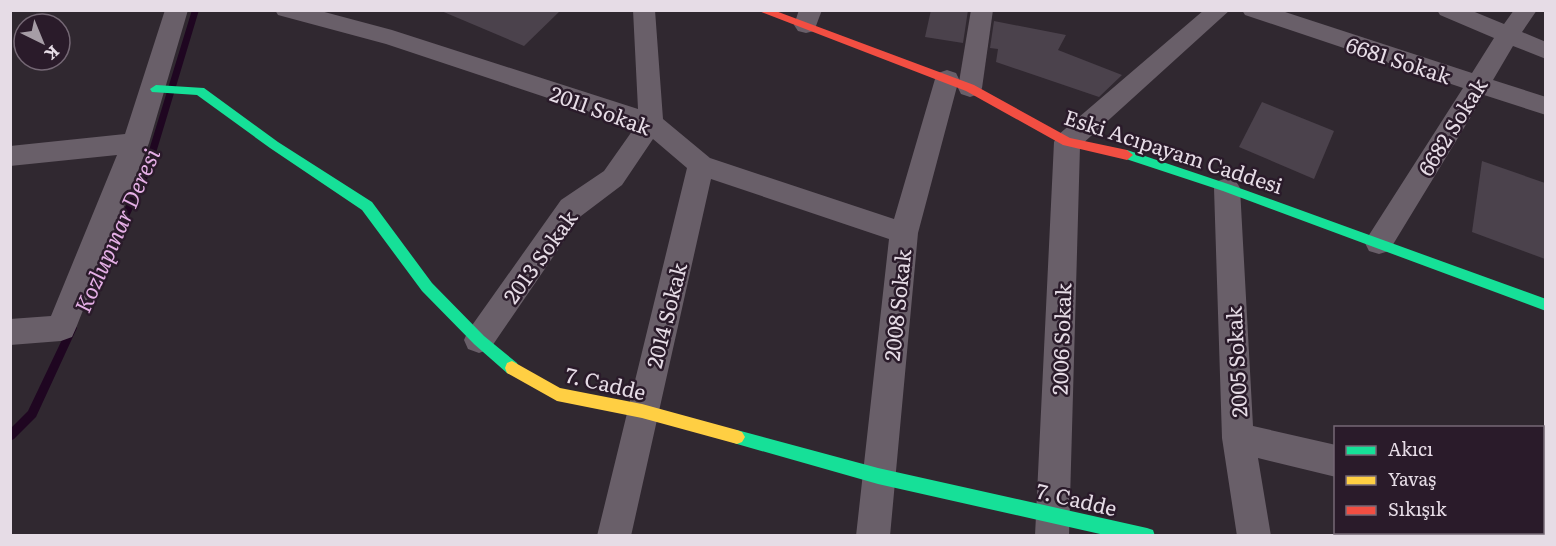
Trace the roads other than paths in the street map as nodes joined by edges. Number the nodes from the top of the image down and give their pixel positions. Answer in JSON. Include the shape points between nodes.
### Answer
{"nodes":[{"id":1,"x":177,"y":10,"type":"edge"},
{"id":2,"x":286,"y":10,"type":"edge"},
{"id":3,"x":644,"y":10,"type":"edge"},
{"id":4,"x":761,"y":10,"type":"edge"},
{"id":5,"x":982,"y":10,"type":"edge"},
{"id":6,"x":1219,"y":10,"type":"edge"},
{"id":7,"x":1252,"y":10,"type":"edge"},
{"id":8,"x":1448,"y":10,"type":"edge"},
{"id":9,"x":1526,"y":10,"type":"edge"},
{"id":10,"x":808,"y":18,"type":"edge"},
{"id":11,"x":1508,"y":35,"type":"junction"},
{"id":12,"x":1545,"y":51,"type":"edge"},
{"id":13,"x":958,"y":84,"type":"junction"},
{"id":14,"x":1477,"y":84,"type":"junction"},
{"id":15,"x":161,"y":90,"type":"junction"},
{"id":16,"x":1545,"y":106,"type":"edge"},
{"id":17,"x":651,"y":123,"type":"junction"},
{"id":18,"x":1067,"y":142,"type":"junction"},
{"id":19,"x":136,"y":143,"type":"junction"},
{"id":20,"x":10,"y":156,"type":"edge"},
{"id":21,"x":701,"y":165,"type":"junction"},
{"id":22,"x":1227,"y":188,"type":"junction"},
{"id":23,"x":904,"y":233,"type":"junction"},
{"id":24,"x":1379,"y":243,"type":"junction"},
{"id":25,"x":1545,"y":305,"type":"edge"},
{"id":26,"x":10,"y":332,"type":"edge"},
{"id":27,"x":479,"y":340,"type":"junction"},
{"id":28,"x":642,"y":411,"type":"junction"},
{"id":29,"x":1238,"y":438,"type":"junction"},
{"id":30,"x":1334,"y":461,"type":"edge"},
{"id":31,"x":878,"y":476,"type":"junction"},
{"id":32,"x":1053,"y":525,"type":"edge"},
{"id":33,"x":614,"y":536,"type":"edge"},
{"id":34,"x":873,"y":536,"type":"edge"},
{"id":35,"x":1146,"y":536,"type":"edge"},
{"id":36,"x":1254,"y":536,"type":"edge"}],
"edges":[{"from":1,"to":15,"type":"street"},
{"from":2,"to":17,"type":"street","name":"2011 Sokak","via":[[392,38]]},
{"from":3,"to":17,"type":"street"},
{"from":4,"to":10,"type":"street","name":"Eski Acıpayam Caddesi"},
{"from":5,"to":13,"type":"street","name":"2008 Sokak"},
{"from":6,"to":18,"type":"street"},
{"from":7,"to":14,"type":"street","name":"6681 Sokak"},
{"from":8,"to":11,"type":"street"},
{"from":9,"to":11,"type":"street","name":"6682 Sokak"},
{"from":10,"to":13,"type":"street","name":"Eski Acıpayam Caddesi"},
{"from":11,"to":12,"type":"street"},
{"from":11,"to":14,"type":"street","name":"6682 Sokak"},
{"from":13,"to":18,"type":"street","name":"Eski Acıpayam Caddesi"},
{"from":13,"to":23,"type":"street","name":"2008 Sokak"},
{"from":14,"to":16,"type":"street","name":"6681 Sokak"},
{"from":14,"to":24,"type":"street","name":"6682 Sokak"},
{"from":15,"to":19,"type":"street"},
{"from":15,"to":27,"type":"street","name":"7. Cadde","via":[[200,91],[367,206],[428,287]]},
{"from":17,"to":21,"type":"street","name":"2011 Sokak"},
{"from":17,"to":27,"type":"street","name":"2013 Sokak","via":[[613,178],[571,208]]},
{"from":18,"to":22,"type":"street","name":"Eski Acıpayam Caddesi","via":[[1126,155]]},
{"from":18,"to":32,"type":"street","name":"2006 Sokak"},
{"from":19,"to":20,"type":"street"},
{"from":19,"to":26,"type":"street","via":[[61,328]]},
{"from":21,"to":23,"type":"street","name":"2011 Sokak"},
{"from":21,"to":28,"type":"street","name":"2014 Sokak"},
{"from":22,"to":24,"type":"street","name":"Eski Acıpayam Caddesi"},
{"from":22,"to":29,"type":"street","name":"2005 Sokak"},
{"from":23,"to":31,"type":"street","name":"2008 Sokak"},
{"from":24,"to":25,"type":"street","name":"Eski Acıpayam Caddesi"},
{"from":27,"to":28,"type":"street","name":"7. Cadde","via":[[510,367],[557,394]]},
{"from":28,"to":31,"type":"street","name":"7. Cadde"},
{"from":28,"to":33,"type":"street","name":"2014 Sokak"},
{"from":29,"to":30,"type":"street"},
{"from":29,"to":36,"type":"street","name":"2005 Sokak"},
{"from":31,"to":32,"type":"street","name":"7. Cadde"},
{"from":31,"to":34,"type":"street","name":"2008 Sokak"},
{"from":32,"to":35,"type":"street","name":"7. Cadde"}]}
